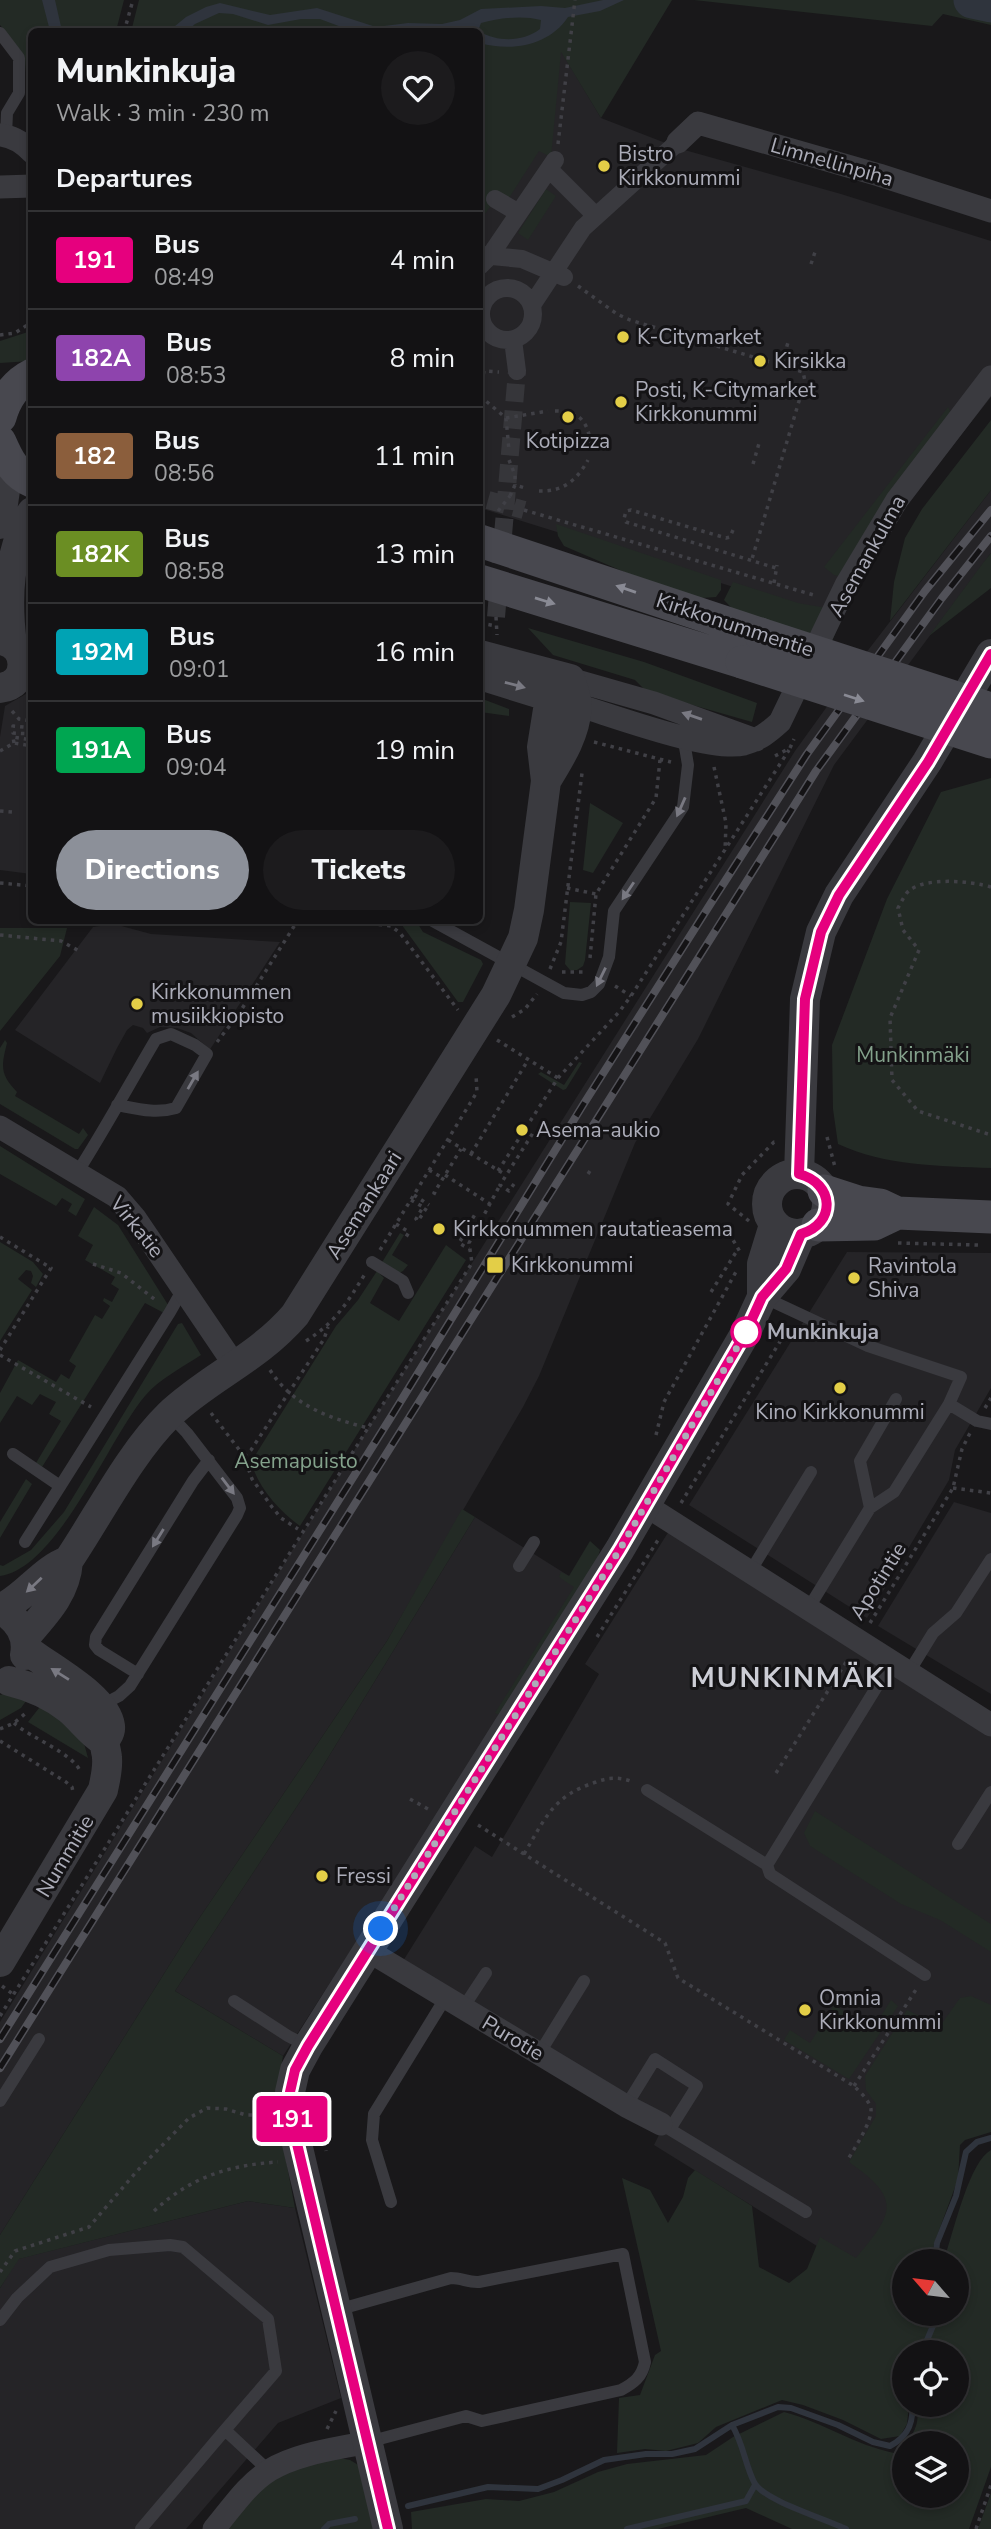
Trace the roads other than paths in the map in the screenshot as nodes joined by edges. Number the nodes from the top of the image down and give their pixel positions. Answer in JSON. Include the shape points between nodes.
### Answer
{"nodes":[{"id":1,"x":0,"y":33,"type":"edge"},
{"id":2,"x":3,"y":135,"type":"edge"},
{"id":3,"x":678,"y":142,"type":"joint"},
{"id":4,"x":28,"y":148,"type":"edge"},
{"id":5,"x":28,"y":186,"type":"edge"},
{"id":6,"x":0,"y":187,"type":"edge"},
{"id":7,"x":495,"y":199,"type":"dead end"},
{"id":8,"x":991,"y":211,"type":"edge"},
{"id":9,"x":519,"y":213,"type":"junction"},
{"id":10,"x":596,"y":216,"type":"junction"},
{"id":11,"x":483,"y":259,"type":"edge"},
{"id":12,"x":565,"y":278,"type":"junction"},
{"id":13,"x":483,"y":303,"type":"edge"},
{"id":14,"x":532,"y":305,"type":"junction"},
{"id":15,"x":483,"y":325,"type":"edge"},
{"id":16,"x":513,"y":340,"type":"junction"},
{"id":17,"x":508,"y":372,"type":"tunnel mouth"},
{"id":18,"x":19,"y":377,"type":"edge"},
{"id":19,"x":991,"y":377,"type":"edge"},
{"id":20,"x":0,"y":417,"type":"edge"},
{"id":21,"x":14,"y":462,"type":"edge"},
{"id":22,"x":28,"y":519,"type":"edge"},
{"id":23,"x":0,"y":524,"type":"edge"},
{"id":24,"x":483,"y":542,"type":"edge"},
{"id":25,"x":483,"y":582,"type":"edge"},
{"id":26,"x":17,"y":654,"type":"edge"},
{"id":27,"x":991,"y":654,"type":"edge"},
{"id":28,"x":483,"y":655,"type":"edge"},
{"id":29,"x":483,"y":676,"type":"edge"},
{"id":30,"x":566,"y":694,"type":"junction"},
{"id":31,"x":5,"y":699,"type":"edge"},
{"id":32,"x":991,"y":709,"type":"edge"},
{"id":33,"x":679,"y":736,"type":"junction"},
{"id":34,"x":756,"y":740,"type":"junction"},
{"id":35,"x":991,"y":742,"type":"edge"},
{"id":36,"x":438,"y":924,"type":"edge"},
{"id":37,"x":512,"y":964,"type":"junction"},
{"id":38,"x":117,"y":1105,"type":"junction"},
{"id":39,"x":0,"y":1127,"type":"edge"},
{"id":40,"x":78,"y":1173,"type":"junction"},
{"id":41,"x":820,"y":1178,"type":"junction"},
{"id":42,"x":786,"y":1227,"type":"junction"},
{"id":43,"x":892,"y":1228,"type":"junction"},
{"id":44,"x":987,"y":1231,"type":"edge"},
{"id":45,"x":372,"y":1262,"type":"road end"},
{"id":46,"x":183,"y":1289,"type":"junction"},
{"id":47,"x":408,"y":1293,"type":"dead end"},
{"id":48,"x":762,"y":1297,"type":"junction"},
{"id":49,"x":236,"y":1367,"type":"junction"},
{"id":50,"x":896,"y":1399,"type":"dead end"},
{"id":51,"x":949,"y":1404,"type":"junction"},
{"id":52,"x":170,"y":1415,"type":"junction"},
{"id":53,"x":991,"y":1424,"type":"edge"},
{"id":54,"x":13,"y":1454,"type":"dead end"},
{"id":55,"x":209,"y":1460,"type":"junction"},
{"id":56,"x":811,"y":1472,"type":"dead end"},
{"id":57,"x":60,"y":1486,"type":"junction"},
{"id":58,"x":645,"y":1505,"type":"junction"},
{"id":59,"x":870,"y":1508,"type":"junction"},
{"id":60,"x":25,"y":1542,"type":"dead end"},
{"id":61,"x":534,"y":1542,"type":"dead end"},
{"id":62,"x":991,"y":1559,"type":"edge"},
{"id":63,"x":68,"y":1561,"type":"junction"},
{"id":64,"x":519,"y":1566,"type":"dead end"},
{"id":65,"x":750,"y":1572,"type":"junction"},
{"id":66,"x":0,"y":1609,"type":"edge"},
{"id":67,"x":808,"y":1609,"type":"junction"},
{"id":68,"x":26,"y":1643,"type":"junction"},
{"id":69,"x":901,"y":1667,"type":"junction"},
{"id":70,"x":138,"y":1674,"type":"junction"},
{"id":71,"x":5,"y":1684,"type":"edge"},
{"id":72,"x":100,"y":1706,"type":"junction"},
{"id":73,"x":991,"y":1724,"type":"edge"},
{"id":74,"x":105,"y":1742,"type":"junction"},
{"id":75,"x":648,"y":1790,"type":"road end"},
{"id":76,"x":991,"y":1792,"type":"edge"},
{"id":77,"x":958,"y":1843,"type":"dead end"},
{"id":78,"x":767,"y":1865,"type":"junction"},
{"id":79,"x":367,"y":1950,"type":"junction"},
{"id":80,"x":0,"y":1962,"type":"edge"},
{"id":81,"x":486,"y":1973,"type":"dead end"},
{"id":82,"x":925,"y":1975,"type":"road end"},
{"id":83,"x":584,"y":1981,"type":"dead end"},
{"id":84,"x":234,"y":2001,"type":"dead end"},
{"id":85,"x":455,"y":2003,"type":"junction"},
{"id":86,"x":38,"y":2039,"type":"dead end"},
{"id":87,"x":308,"y":2046,"type":"junction"},
{"id":88,"x":539,"y":2053,"type":"junction"},
{"id":89,"x":0,"y":2101,"type":"edge"},
{"id":90,"x":626,"y":2106,"type":"junction"},
{"id":91,"x":666,"y":2126,"type":"junction"},
{"id":92,"x":391,"y":2202,"type":"dead end"},
{"id":93,"x":806,"y":2212,"type":"dead end"},
{"id":94,"x":337,"y":2310,"type":"junction"},
{"id":95,"x":0,"y":2320,"type":"edge"},
{"id":96,"x":226,"y":2430,"type":"junction"},
{"id":97,"x":368,"y":2442,"type":"junction"},
{"id":98,"x":269,"y":2471,"type":"junction"},
{"id":99,"x":141,"y":2529,"type":"edge"},
{"id":100,"x":214,"y":2529,"type":"edge"},
{"id":101,"x":388,"y":2529,"type":"edge"}],
"edges":[{"from":1,"to":2,"type":"lane","via":[[19,58],[19,93],[7,113]]},
{"from":2,"to":4,"type":"street"},
{"from":3,"to":8,"type":"street","name":"Limnellinpiha","via":[[698,123]]},
{"from":3,"to":10,"type":"street"},
{"from":5,"to":6,"type":"street"},
{"from":7,"to":9,"type":"street"},
{"from":9,"to":10,"type":"street","via":[[552,165]]},
{"from":9,"to":11,"type":"street"},
{"from":10,"to":12,"type":"street","via":[[583,228]]},
{"from":11,"to":12,"type":"street","via":[[523,259]]},
{"from":12,"to":14,"type":"street"},
{"from":13,"to":14,"type":"street","via":[[495,289],[506,287],[517,289]]},
{"from":14,"to":16,"type":"street","via":[[530,327]]},
{"from":15,"to":16,"type":"street","via":[[491,336]]},
{"from":16,"to":17,"type":"street"},
{"from":18,"to":20,"type":"main road"},
{"from":19,"to":34,"type":"street","name":"Asemankulma","via":[[907,484],[846,585],[780,722]]},
{"from":21,"to":23,"type":"street"},
{"from":22,"to":26,"type":"street","via":[[11,568],[9,617]]},
{"from":32,"to":24,"type":"main road","name":"Kirkkonummentie","one_way":true,"bridge":true},
{"from":25,"to":35,"type":"main road","name":"Kirkkonummentie","one_way":true,"bridge":true},
{"from":26,"to":31,"type":"street","via":[[17,681]]},
{"from":27,"to":41,"type":"street","via":[[928,762],[839,895],[821,932],[805,999]]},
{"from":28,"to":30,"type":"street"},
{"from":29,"to":30,"type":"street","one_way":true},
{"from":30,"to":33,"type":"street"},
{"from":34,"to":30,"type":"street","one_way":true,"via":[[654,703]]},
{"from":30,"to":37,"type":"street","name":"Asemankaari","via":[[542,747],[546,781],[529,911]]},
{"from":33,"to":34,"type":"street","via":[[713,744]]},
{"from":33,"to":37,"type":"lane","one_way":true,"via":[[688,765],[683,807],[614,911],[599,984],[591,992],[573,996]]},
{"from":36,"to":37,"type":"lane"},
{"from":37,"to":49,"type":"street","name":"Asemankaari","via":[[295,1315]]},
{"from":38,"to":38,"type":"lane","one_way":true,"via":[[164,1112],[176,1108],[207,1054],[171,1034],[156,1039]]},
{"from":38,"to":40,"type":"lane"},
{"from":39,"to":40,"type":"street","name":"Virkatie"},
{"from":40,"to":46,"type":"street","name":"Virkatie","via":[[117,1197]]},
{"from":41,"to":42,"type":"street","via":[[826,1209]]},
{"from":41,"to":42,"type":"street","via":[[784,1176],[772,1186],[766,1209]]},
{"from":41,"to":43,"type":"main road","via":[[858,1202],[880,1205]]},
{"from":42,"to":43,"type":"main road","via":[[874,1224]]},
{"from":42,"to":48,"type":"street","via":[[786,1269]]},
{"from":43,"to":44,"type":"main road"},
{"from":45,"to":47,"type":"lane","via":[[402,1281]]},
{"from":46,"to":49,"type":"street","name":"Virkatie"},
{"from":46,"to":57,"type":"lane"},
{"from":48,"to":51,"type":"lane","via":[[869,1346],[961,1377]]},
{"from":48,"to":58,"type":"street"},
{"from":49,"to":52,"type":"street","name":"Asemankaari"},
{"from":50,"to":59,"type":"lane","via":[[860,1461]]},
{"from":51,"to":53,"type":"lane"},
{"from":51,"to":59,"type":"lane","via":[[894,1492]]},
{"from":52,"to":55,"type":"lane"},
{"from":52,"to":63,"type":"street","name":"Asemankaari","via":[[138,1454]]},
{"from":54,"to":57,"type":"lane"},
{"from":55,"to":70,"type":"lane","one_way":true,"via":[[240,1508]]},
{"from":55,"to":70,"type":"lane","one_way":true,"via":[[96,1637],[99,1650]]},
{"from":56,"to":65,"type":"lane"},
{"from":57,"to":60,"type":"lane"},
{"from":58,"to":65,"type":"street"},
{"from":58,"to":79,"type":"street","via":[[496,1736]]},
{"from":59,"to":67,"type":"lane"},
{"from":61,"to":64,"type":"lane"},
{"from":62,"to":69,"type":"lane","via":[[956,1613]]},
{"from":63,"to":66,"type":"street","name":"Asemankaari","one_way":true},
{"from":63,"to":68,"type":"street","name":"Asemankaari","via":[[62,1589]]},
{"from":65,"to":67,"type":"street"},
{"from":66,"to":68,"type":"street","via":[[16,1620]]},
{"from":67,"to":69,"type":"street"},
{"from":68,"to":71,"type":"street","name":"Asemankaari","via":[[24,1661]]},
{"from":72,"to":68,"type":"street","one_way":true,"via":[[47,1666]]},
{"from":69,"to":73,"type":"street"},
{"from":69,"to":78,"type":"lane"},
{"from":70,"to":72,"type":"lane","via":[[119,1696]]},
{"from":71,"to":74,"type":"street","via":[[23,1684],[58,1702]]},
{"from":72,"to":74,"type":"street","name":"Nummitie","via":[[110,1723]]},
{"from":74,"to":80,"type":"street","name":"Nummitie","via":[[103,1790]]},
{"from":75,"to":78,"type":"lane"},
{"from":76,"to":77,"type":"lane"},
{"from":78,"to":82,"type":"lane","via":[[770,1874]]},
{"from":79,"to":85,"type":"street","name":"Purotie"},
{"from":79,"to":87,"type":"street"},
{"from":81,"to":85,"type":"lane"},
{"from":83,"to":88,"type":"lane"},
{"from":84,"to":87,"type":"lane"},
{"from":85,"to":88,"type":"street","name":"Purotie"},
{"from":85,"to":92,"type":"lane","via":[[374,2114],[372,2140]]},
{"from":86,"to":89,"type":"lane"},
{"from":87,"to":94,"type":"street","via":[[290,2092],[304,2107]]},
{"from":88,"to":90,"type":"street","name":"Purotie"},
{"from":90,"to":91,"type":"street","name":"Purotie"},
{"from":90,"to":91,"type":"lane","via":[[655,2059],[697,2086]]},
{"from":91,"to":93,"type":"lane"},
{"from":94,"to":97,"type":"street"},
{"from":94,"to":97,"type":"lane","via":[[451,2277],[479,2282],[623,2254],[645,2362],[634,2383],[621,2390],[482,2421],[466,2416]]},
{"from":95,"to":96,"type":"lane","via":[[50,2267],[109,2250],[183,2247],[268,2319],[276,2371]]},
{"from":96,"to":98,"type":"lane"},
{"from":96,"to":99,"type":"lane"},
{"from":97,"to":98,"type":"street"},
{"from":97,"to":101,"type":"street"},
{"from":98,"to":100,"type":"street"}]}
